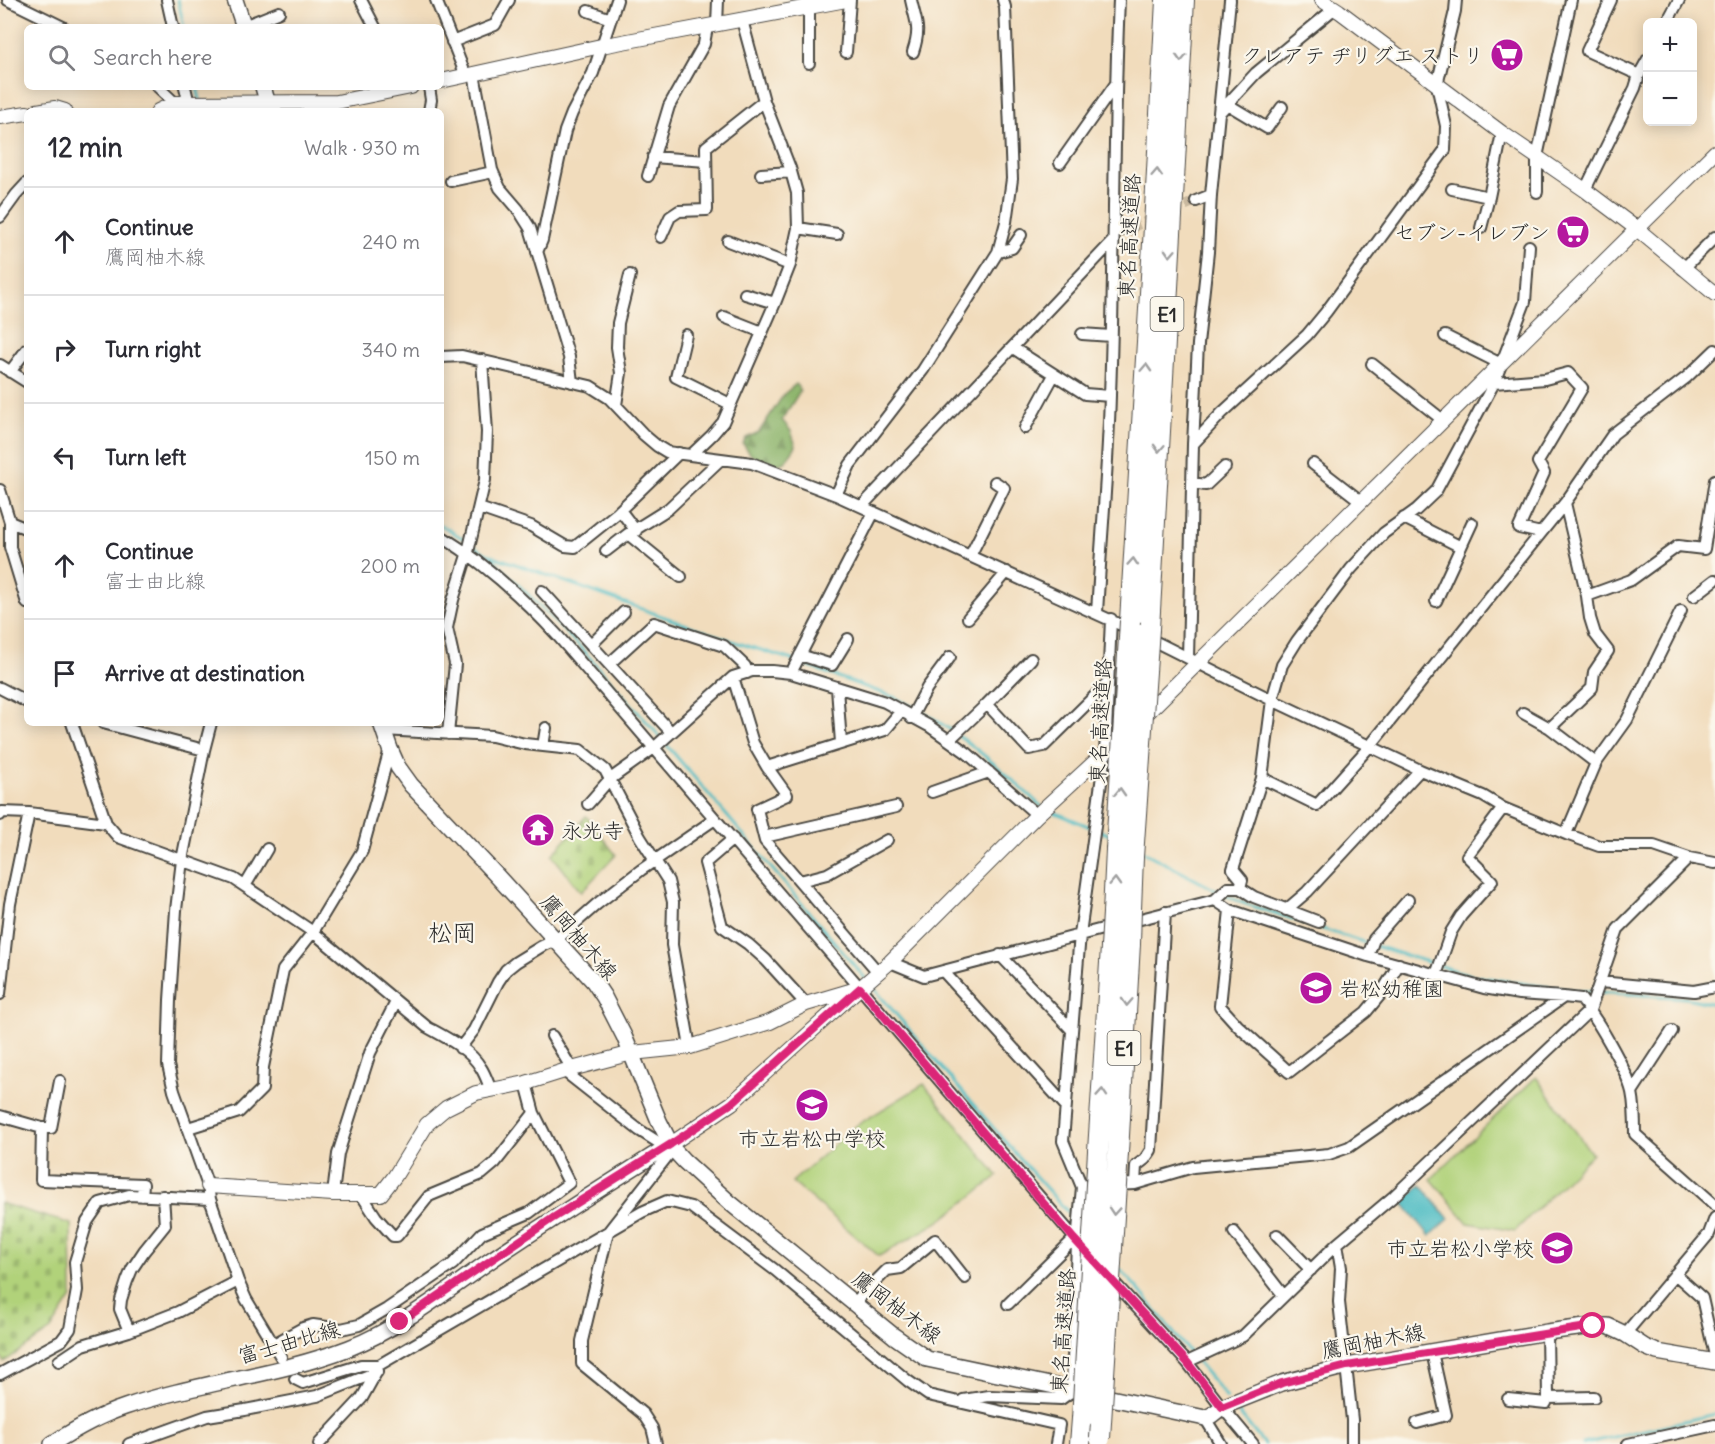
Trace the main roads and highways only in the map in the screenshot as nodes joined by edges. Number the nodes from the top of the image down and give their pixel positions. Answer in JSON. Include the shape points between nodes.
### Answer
{"nodes":[{"id":1,"x":235,"y":0,"type":"edge"},
{"id":2,"x":1166,"y":0,"type":"edge"},
{"id":3,"x":1184,"y":0,"type":"edge"},
{"id":4,"x":243,"y":24,"type":"edge"},
{"id":5,"x":264,"y":90,"type":"edge"},
{"id":6,"x":268,"y":107,"type":"edge"},
{"id":7,"x":382,"y":727,"type":"edge"},
{"id":8,"x":1124,"y":854,"type":"junction"},
{"id":9,"x":672,"y":1147,"type":"junction"},
{"id":10,"x":1108,"y":1152,"type":"junction"},
{"id":11,"x":1715,"y":1362,"type":"edge"},
{"id":12,"x":1100,"y":1441,"type":"edge"},
{"id":13,"x":52,"y":1444,"type":"edge"},
{"id":14,"x":1080,"y":1444,"type":"edge"}],
"edges":[{"from":1,"to":4,"type":"main road"},
{"from":8,"to":2,"type":"highway","name":"東名高速道路","number":"E1","one_way":true,"bridge":true,"via":[[1120,620],[1154,227]]},
{"from":3,"to":8,"type":"highway","name":"東名高速道路","number":"E1","one_way":true,"bridge":true,"via":[[1149,629]]},
{"from":5,"to":6,"type":"main road"},
{"from":7,"to":9,"type":"main road","name":"鷹岡柚木線","via":[[398,767],[411,785],[594,982],[632,1053]]},
{"from":8,"to":10,"type":"highway","name":"東名高速道路","number":"E1","bridge":true},
{"from":9,"to":11,"type":"main road","name":"鷹岡柚木線","via":[[729,1202],[927,1359],[1072,1391],[1205,1418],[1282,1383],[1347,1366],[1593,1326],[1608,1326],[1657,1352]]},
{"from":9,"to":13,"type":"main road","name":"富士由比線","via":[[553,1218],[400,1322],[351,1347],[305,1364],[124,1407],[85,1423]]},
{"from":10,"to":12,"type":"highway","name":"東名高速道路","number":"E1","one_way":true,"bridge":true},
{"from":10,"to":14,"type":"highway","name":"東名高速道路","number":"E1","bridge":true}]}
